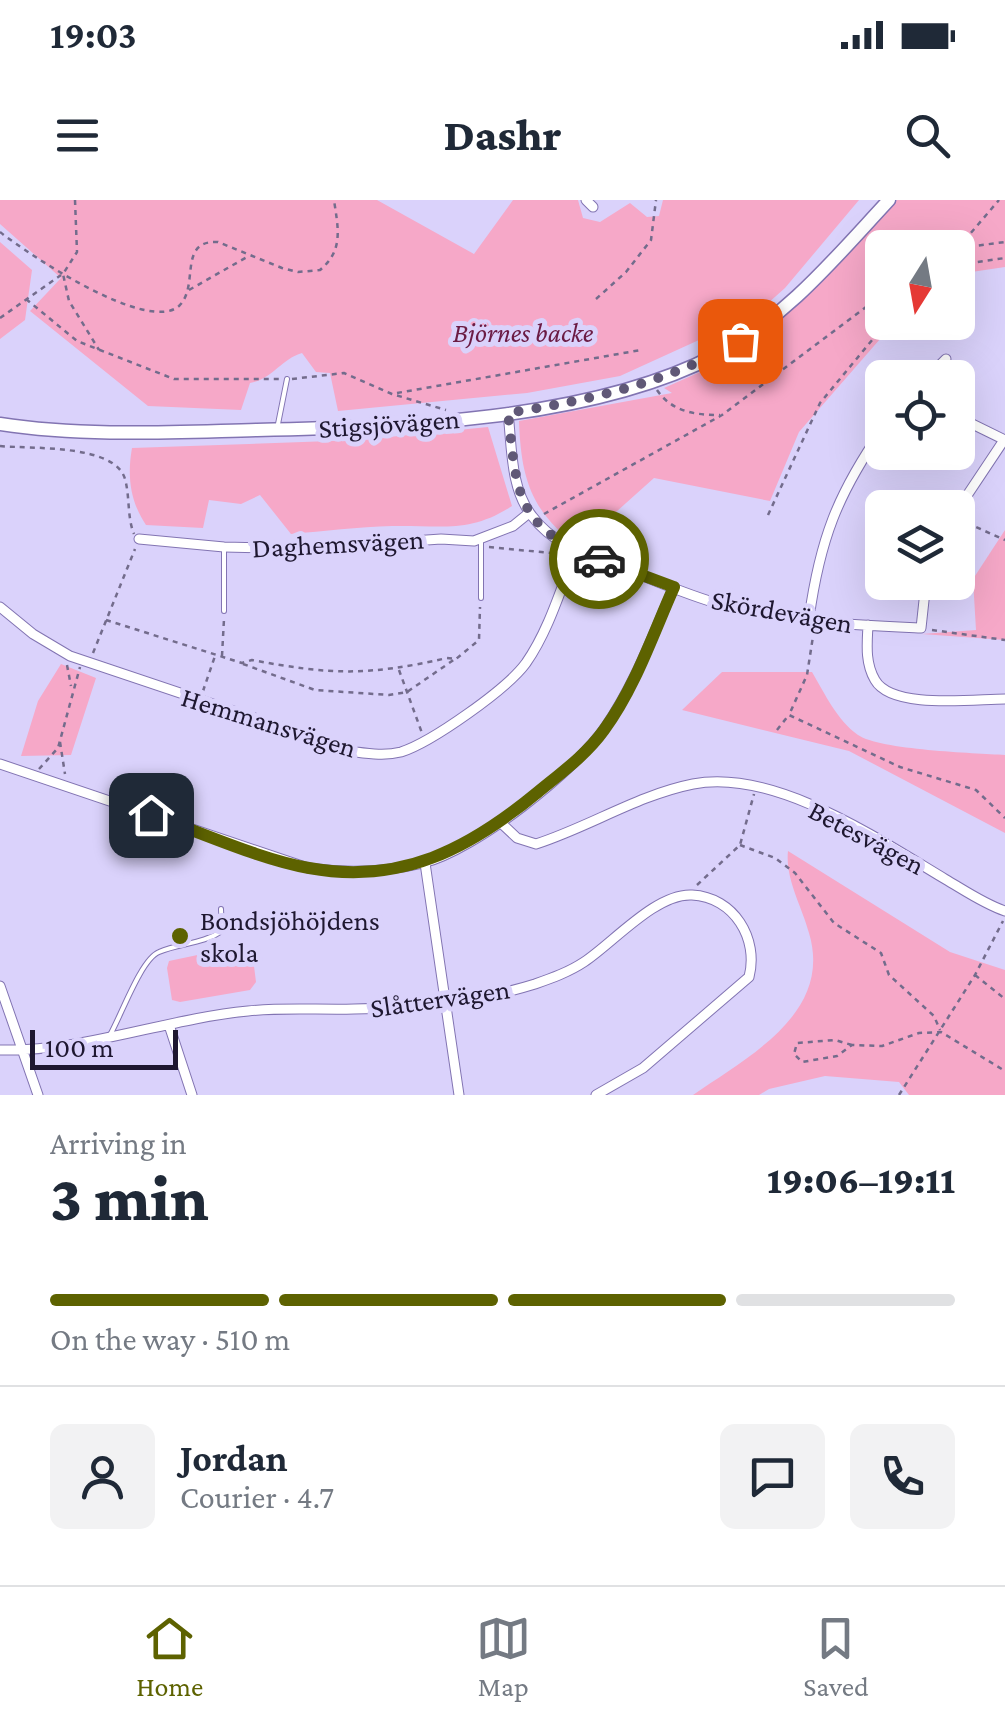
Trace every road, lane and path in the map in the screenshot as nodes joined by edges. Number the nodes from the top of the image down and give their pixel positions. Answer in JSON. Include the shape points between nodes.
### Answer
{"nodes":[{"id":1,"x":75,"y":200,"type":"edge"},
{"id":2,"x":334,"y":200,"type":"edge"},
{"id":3,"x":656,"y":200,"type":"edge"},
{"id":4,"x":890,"y":200,"type":"edge"},
{"id":5,"x":999,"y":200,"type":"edge"},
{"id":6,"x":973,"y":230,"type":"edge"},
{"id":7,"x":0,"y":232,"type":"edge"},
{"id":8,"x":1005,"y":242,"type":"edge"},
{"id":9,"x":975,"y":246,"type":"edge"},
{"id":10,"x":250,"y":256,"type":"junction"},
{"id":11,"x":1005,"y":258,"type":"edge"},
{"id":12,"x":975,"y":262,"type":"edge"},
{"id":13,"x":63,"y":274,"type":"junction"},
{"id":14,"x":188,"y":291,"type":"junction"},
{"id":15,"x":26,"y":299,"type":"junction"},
{"id":16,"x":596,"y":300,"type":"dead end"},
{"id":17,"x":865,"y":308,"type":"edge"},
{"id":18,"x":0,"y":318,"type":"edge"},
{"id":19,"x":873,"y":340,"type":"edge"},
{"id":20,"x":99,"y":350,"type":"junction"},
{"id":21,"x":641,"y":350,"type":"dead end"},
{"id":22,"x":287,"y":379,"type":"junction"},
{"id":23,"x":656,"y":388,"type":"dead end"},
{"id":24,"x":392,"y":394,"type":"junction"},
{"id":25,"x":508,"y":413,"type":"junction"},
{"id":26,"x":722,"y":415,"type":"junction"},
{"id":27,"x":472,"y":417,"type":"junction"},
{"id":28,"x":0,"y":424,"type":"edge"},
{"id":29,"x":975,"y":426,"type":"edge"},
{"id":30,"x":276,"y":430,"type":"junction"},
{"id":31,"x":1004,"y":440,"type":"edge"},
{"id":32,"x":0,"y":446,"type":"edge"},
{"id":33,"x":865,"y":456,"type":"edge"},
{"id":34,"x":971,"y":490,"type":"edge"},
{"id":35,"x":768,"y":515,"type":"dead end"},
{"id":36,"x":532,"y":516,"type":"junction"},
{"id":37,"x":975,"y":526,"type":"edge"},
{"id":38,"x":139,"y":539,"type":"junction"},
{"id":39,"x":481,"y":540,"type":"junction"},
{"id":40,"x":1005,"y":540,"type":"edge"},
{"id":41,"x":224,"y":548,"type":"junction"},
{"id":42,"x":576,"y":550,"type":"junction"},
{"id":43,"x":674,"y":587,"type":"junction"},
{"id":44,"x":481,"y":598,"type":"joint"},
{"id":45,"x":924,"y":600,"type":"edge"},
{"id":46,"x":0,"y":607,"type":"edge"},
{"id":47,"x":224,"y":611,"type":"joint"},
{"id":48,"x":812,"y":619,"type":"junction"},
{"id":49,"x":106,"y":620,"type":"junction"},
{"id":50,"x":868,"y":625,"type":"junction"},
{"id":51,"x":921,"y":628,"type":"junction"},
{"id":52,"x":1005,"y":640,"type":"edge"},
{"id":53,"x":215,"y":655,"type":"junction"},
{"id":54,"x":70,"y":656,"type":"junction"},
{"id":55,"x":222,"y":658,"type":"junction"},
{"id":56,"x":456,"y":659,"type":"junction"},
{"id":57,"x":84,"y":662,"type":"junction"},
{"id":58,"x":242,"y":664,"type":"junction"},
{"id":59,"x":398,"y":669,"type":"junction"},
{"id":60,"x":72,"y":688,"type":"junction"},
{"id":61,"x":203,"y":690,"type":"dead end"},
{"id":62,"x":407,"y":692,"type":"junction"},
{"id":63,"x":1005,"y":700,"type":"edge"},
{"id":64,"x":789,"y":714,"type":"junction"},
{"id":65,"x":777,"y":730,"type":"dead end"},
{"id":66,"x":421,"y":732,"type":"dead end"},
{"id":67,"x":60,"y":740,"type":"junction"},
{"id":68,"x":0,"y":764,"type":"edge"},
{"id":69,"x":36,"y":777,"type":"junction"},
{"id":70,"x":63,"y":786,"type":"junction"},
{"id":71,"x":756,"y":788,"type":"junction"},
{"id":72,"x":1005,"y":818,"type":"edge"},
{"id":73,"x":500,"y":822,"type":"junction"},
{"id":74,"x":740,"y":845,"type":"junction"},
{"id":75,"x":425,"y":863,"type":"junction"},
{"id":76,"x":690,"y":895,"type":"junction"},
{"id":77,"x":221,"y":909,"type":"dead end"},
{"id":78,"x":1005,"y":913,"type":"edge"},
{"id":79,"x":975,"y":976,"type":"junction"},
{"id":80,"x":0,"y":986,"type":"edge"},
{"id":81,"x":1005,"y":1000,"type":"edge"},
{"id":82,"x":444,"y":1002,"type":"junction"},
{"id":83,"x":169,"y":1024,"type":"junction"},
{"id":84,"x":940,"y":1032,"type":"junction"},
{"id":85,"x":110,"y":1035,"type":"junction"},
{"id":86,"x":852,"y":1045,"type":"junction"},
{"id":87,"x":0,"y":1050,"type":"edge"},
{"id":88,"x":22,"y":1050,"type":"junction"},
{"id":89,"x":1005,"y":1071,"type":"edge"},
{"id":90,"x":38,"y":1095,"type":"edge"},
{"id":91,"x":192,"y":1095,"type":"edge"},
{"id":92,"x":459,"y":1095,"type":"edge"},
{"id":93,"x":596,"y":1095,"type":"edge"},
{"id":94,"x":899,"y":1095,"type":"edge"}],
"edges":[{"from":1,"to":13,"type":"path","via":[[77,252]]},
{"from":2,"to":10,"type":"path","via":[[339,244],[320,270],[298,272]]},
{"from":3,"to":16,"type":"path","via":[[652,240]]},
{"from":4,"to":25,"type":"main road","name":"Stigsjövägen","via":[[790,304],[715,355],[640,386]]},
{"from":5,"to":6,"type":"path"},
{"from":7,"to":13,"type":"path"},
{"from":8,"to":9,"type":"path"},
{"from":10,"to":14,"type":"path"},
{"from":10,"to":14,"type":"path","via":[[218,242],[200,244]]},
{"from":11,"to":12,"type":"path"},
{"from":13,"to":14,"type":"path","via":[[159,312],[178,306]]},
{"from":13,"to":15,"type":"path"},
{"from":13,"to":20,"type":"path","via":[[69,300]]},
{"from":15,"to":18,"type":"path"},
{"from":15,"to":20,"type":"path","via":[[77,341]]},
{"from":17,"to":26,"type":"path"},
{"from":19,"to":35,"type":"path","via":[[820,403]]},
{"from":20,"to":22,"type":"path","via":[[174,379]]},
{"from":21,"to":24,"type":"path"},
{"from":22,"to":24,"type":"path","via":[[344,373]]},
{"from":22,"to":30,"type":"lane"},
{"from":23,"to":26,"type":"path","via":[[679,410]]},
{"from":24,"to":27,"type":"path"},
{"from":25,"to":27,"type":"main road","name":"Stigsjövägen"},
{"from":25,"to":36,"type":"street","via":[[516,479]]},
{"from":26,"to":36,"type":"path"},
{"from":27,"to":30,"type":"main road","name":"Stigsjövägen"},
{"from":28,"to":30,"type":"main road","name":"Stigsjövägen","via":[[119,432]]},
{"from":29,"to":31,"type":"street"},
{"from":31,"to":34,"type":"street"},
{"from":32,"to":38,"type":"path","via":[[110,458],[126,480],[132,531]]},
{"from":33,"to":48,"type":"street","via":[[833,513],[814,579]]},
{"from":36,"to":39,"type":"street","name":"Daghemsvägen"},
{"from":36,"to":42,"type":"street","name":"Skördevägen"},
{"from":37,"to":40,"type":"path"},
{"from":38,"to":41,"type":"street","name":"Daghemsvägen"},
{"from":38,"to":49,"type":"path"},
{"from":39,"to":41,"type":"street","name":"Daghemsvägen"},
{"from":39,"to":42,"type":"path","via":[[490,548]]},
{"from":39,"to":44,"type":"lane"},
{"from":41,"to":47,"type":"lane"},
{"from":42,"to":43,"type":"street","name":"Skördevägen"},
{"from":42,"to":57,"type":"street","name":"Hemmansvägen","via":[[535,648],[510,680],[426,739],[389,754],[356,752]]},
{"from":43,"to":48,"type":"street","name":"Skördevägen","via":[[723,605]]},
{"from":43,"to":73,"type":"street","via":[[604,730],[571,766]]},
{"from":44,"to":56,"type":"path","via":[[479,640]]},
{"from":45,"to":51,"type":"street"},
{"from":46,"to":54,"type":"street","name":"Hemmansvägen"},
{"from":47,"to":55,"type":"path"},
{"from":48,"to":50,"type":"street","name":"Skördevägen"},
{"from":48,"to":64,"type":"path","via":[[807,674]]},
{"from":49,"to":53,"type":"path"},
{"from":49,"to":57,"type":"path"},
{"from":50,"to":51,"type":"street","name":"Skördevägen"},
{"from":50,"to":63,"type":"street","via":[[869,666],[891,695]]},
{"from":51,"to":52,"type":"path"},
{"from":53,"to":55,"type":"path"},
{"from":53,"to":61,"type":"path"},
{"from":54,"to":57,"type":"street","name":"Hemmansvägen"},
{"from":54,"to":60,"type":"path"},
{"from":55,"to":58,"type":"path"},
{"from":56,"to":59,"type":"path"},
{"from":56,"to":62,"type":"path"},
{"from":57,"to":60,"type":"path"},
{"from":58,"to":59,"type":"path","via":[[252,660],[318,673]]},
{"from":58,"to":62,"type":"path","via":[[322,691]]},
{"from":59,"to":62,"type":"path"},
{"from":60,"to":67,"type":"path"},
{"from":62,"to":66,"type":"path"},
{"from":64,"to":65,"type":"path"},
{"from":64,"to":72,"type":"path","via":[[900,766],[976,790]]},
{"from":67,"to":69,"type":"path"},
{"from":67,"to":70,"type":"path"},
{"from":68,"to":69,"type":"street"},
{"from":69,"to":70,"type":"street"},
{"from":70,"to":75,"type":"street","via":[[308,868]]},
{"from":71,"to":73,"type":"street","name":"Betesvägen","via":[[694,784],[536,844]]},
{"from":71,"to":74,"type":"path"},
{"from":71,"to":78,"type":"street","name":"Betesvägen","via":[[844,819]]},
{"from":73,"to":75,"type":"street"},
{"from":74,"to":76,"type":"path"},
{"from":74,"to":84,"type":"path","via":[[774,858],[834,922],[880,953],[889,976],[934,1016]]},
{"from":75,"to":82,"type":"street"},
{"from":76,"to":82,"type":"street","name":"Slåttervägen","via":[[655,908],[562,974]]},
{"from":76,"to":93,"type":"street","via":[[721,904],[743,926],[753,954],[749,977],[642,1068]]},
{"from":77,"to":85,"type":"lane","via":[[222,932],[155,953]]},
{"from":78,"to":79,"type":"path"},
{"from":79,"to":81,"type":"path"},
{"from":79,"to":84,"type":"path"},
{"from":80,"to":88,"type":"street"},
{"from":82,"to":83,"type":"street","name":"Slåttervägen","via":[[248,1010]]},
{"from":82,"to":92,"type":"street"},
{"from":83,"to":85,"type":"street","name":"Slåttervägen"},
{"from":83,"to":91,"type":"street"},
{"from":84,"to":86,"type":"path","via":[[882,1046]]},
{"from":84,"to":89,"type":"path"},
{"from":84,"to":94,"type":"path"},
{"from":85,"to":88,"type":"street","name":"Slåttervägen"},
{"from":86,"to":86,"type":"path","via":[[837,1056],[802,1062],[794,1054],[797,1043],[814,1040]]},
{"from":87,"to":88,"type":"street","name":"Slåttervägen"},
{"from":88,"to":90,"type":"street"}]}
